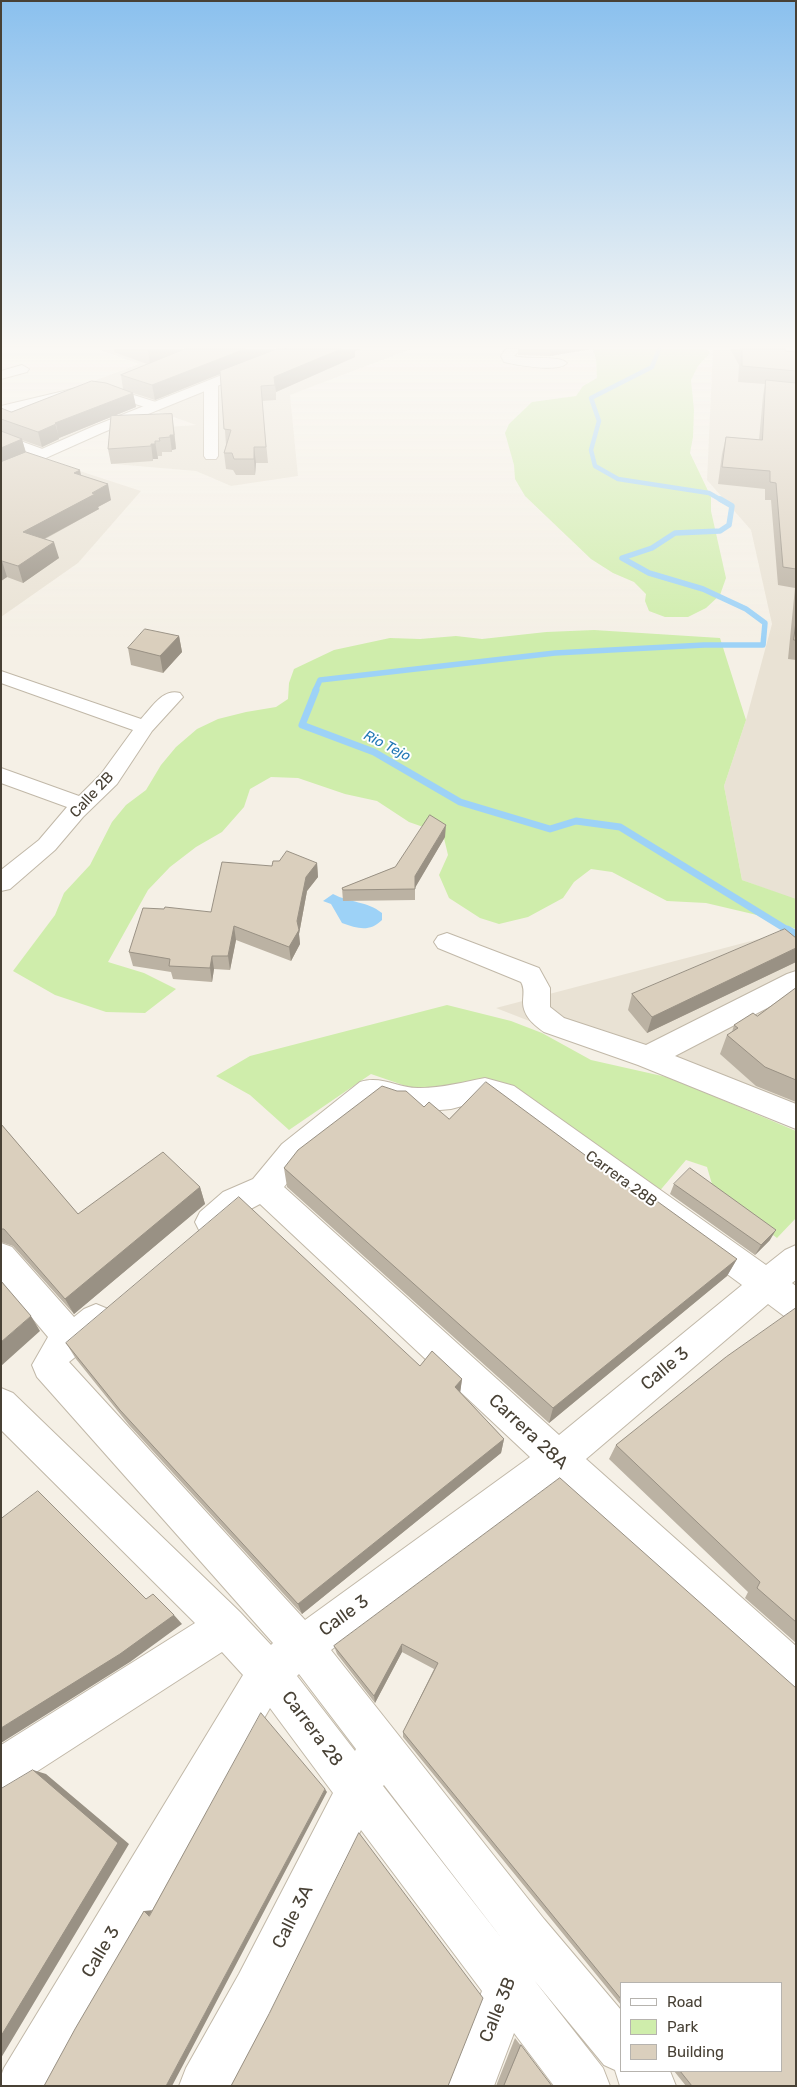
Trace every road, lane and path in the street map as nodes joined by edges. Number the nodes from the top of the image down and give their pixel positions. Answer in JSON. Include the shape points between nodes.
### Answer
{"nodes":[{"id":1,"x":16,"y":446,"type":"edge"},
{"id":2,"x":69,"y":446,"type":"edge"},
{"id":3,"x":211,"y":446,"type":"edge"},
{"id":4,"x":211,"y":456,"type":"dead end"},
{"id":5,"x":41,"y":460,"type":"junction"},
{"id":6,"x":1,"y":473,"type":"edge"},
{"id":7,"x":2,"y":677,"type":"dead end"},
{"id":8,"x":173,"y":697,"type":"dead end"},
{"id":9,"x":145,"y":727,"type":"junction"},
{"id":10,"x":1,"y":775,"type":"edge"},
{"id":11,"x":82,"y":806,"type":"junction"},
{"id":12,"x":1,"y":883,"type":"edge"},
{"id":13,"x":447,"y":942,"type":"dead end"},
{"id":14,"x":792,"y":988,"type":"edge"},
{"id":15,"x":648,"y":1056,"type":"junction"},
{"id":16,"x":796,"y":1116,"type":"edge"},
{"id":17,"x":264,"y":1188,"type":"junction"},
{"id":18,"x":190,"y":1240,"type":"edge"},
{"id":19,"x":1,"y":1257,"type":"edge"},
{"id":20,"x":796,"y":1260,"type":"edge"},
{"id":21,"x":767,"y":1283,"type":"junction"},
{"id":22,"x":116,"y":1302,"type":"edge"},
{"id":23,"x":796,"y":1305,"type":"edge"},
{"id":24,"x":61,"y":1349,"type":"junction"},
{"id":25,"x":1,"y":1405,"type":"edge"},
{"id":26,"x":558,"y":1459,"type":"junction"},
{"id":27,"x":226,"y":1626,"type":"junction"},
{"id":28,"x":285,"y":1659,"type":"junction"},
{"id":29,"x":796,"y":1674,"type":"edge"},
{"id":30,"x":380,"y":1747,"type":"junction"},
{"id":31,"x":1,"y":1770,"type":"edge"},
{"id":32,"x":358,"y":1790,"type":"junction"},
{"id":33,"x":528,"y":1935,"type":"junction"},
{"id":34,"x":508,"y":1985,"type":"junction"},
{"id":35,"x":620,"y":2047,"type":"edge"},
{"id":36,"x":640,"y":2072,"type":"edge"},
{"id":37,"x":22,"y":2086,"type":"edge"},
{"id":38,"x":204,"y":2086,"type":"edge"},
{"id":39,"x":468,"y":2086,"type":"edge"},
{"id":40,"x":585,"y":2086,"type":"edge"},
{"id":41,"x":651,"y":2086,"type":"edge"}],
"edges":[{"from":1,"to":5,"type":"street"},
{"from":2,"to":5,"type":"street"},
{"from":3,"to":4,"type":"street"},
{"from":5,"to":6,"type":"street"},
{"from":7,"to":9,"type":"street"},
{"from":8,"to":9,"type":"street","name":"Calle 2B"},
{"from":9,"to":11,"type":"street","name":"Calle 2B","via":[[109,780]]},
{"from":10,"to":11,"type":"street"},
{"from":11,"to":12,"type":"street","name":"Calle 2B","via":[[47,845]]},
{"from":13,"to":15,"type":"street","via":[[530,975],[539,989],[535,997],[536,1007],[544,1019],[554,1025]]},
{"from":14,"to":15,"type":"street"},
{"from":15,"to":16,"type":"street"},
{"from":17,"to":18,"type":"street","via":[[234,1202]]},
{"from":17,"to":21,"type":"street","name":"Carrera 28B","via":[[293,1153],[370,1090],[418,1100],[494,1090],[504,1094]]},
{"from":17,"to":26,"type":"street","name":"Carrera 28A"},
{"from":19,"to":24,"type":"street"},
{"from":20,"to":21,"type":"street","name":"Calle 3"},
{"from":21,"to":23,"type":"street","name":"Carrera 28B"},
{"from":21,"to":26,"type":"street","name":"Calle 3"},
{"from":22,"to":24,"type":"street"},
{"from":24,"to":28,"type":"street","name":"Carrera 28","via":[[49,1365]]},
{"from":25,"to":27,"type":"street","name":"Carrera 28"},
{"from":26,"to":28,"type":"street","name":"Calle 3"},
{"from":26,"to":29,"type":"street","name":"Carrera 28A"},
{"from":27,"to":28,"type":"street","name":"Carrera 28"},
{"from":27,"to":31,"type":"street"},
{"from":28,"to":30,"type":"street","name":"Carrera 28"},
{"from":28,"to":32,"type":"street","name":"Carrera 28"},
{"from":28,"to":37,"type":"street","name":"Calle 3"},
{"from":30,"to":32,"type":"street","name":"Calle 3A"},
{"from":30,"to":33,"type":"street","name":"Carrera 28"},
{"from":32,"to":34,"type":"street","name":"Carrera 28"},
{"from":32,"to":38,"type":"street","name":"Calle 3A"},
{"from":33,"to":34,"type":"street","name":"Calle 3B"},
{"from":33,"to":35,"type":"street","name":"Carrera 28"},
{"from":34,"to":39,"type":"street","name":"Calle 3B"},
{"from":34,"to":40,"type":"street","name":"Carrera 28"},
{"from":36,"to":41,"type":"street"}]}
